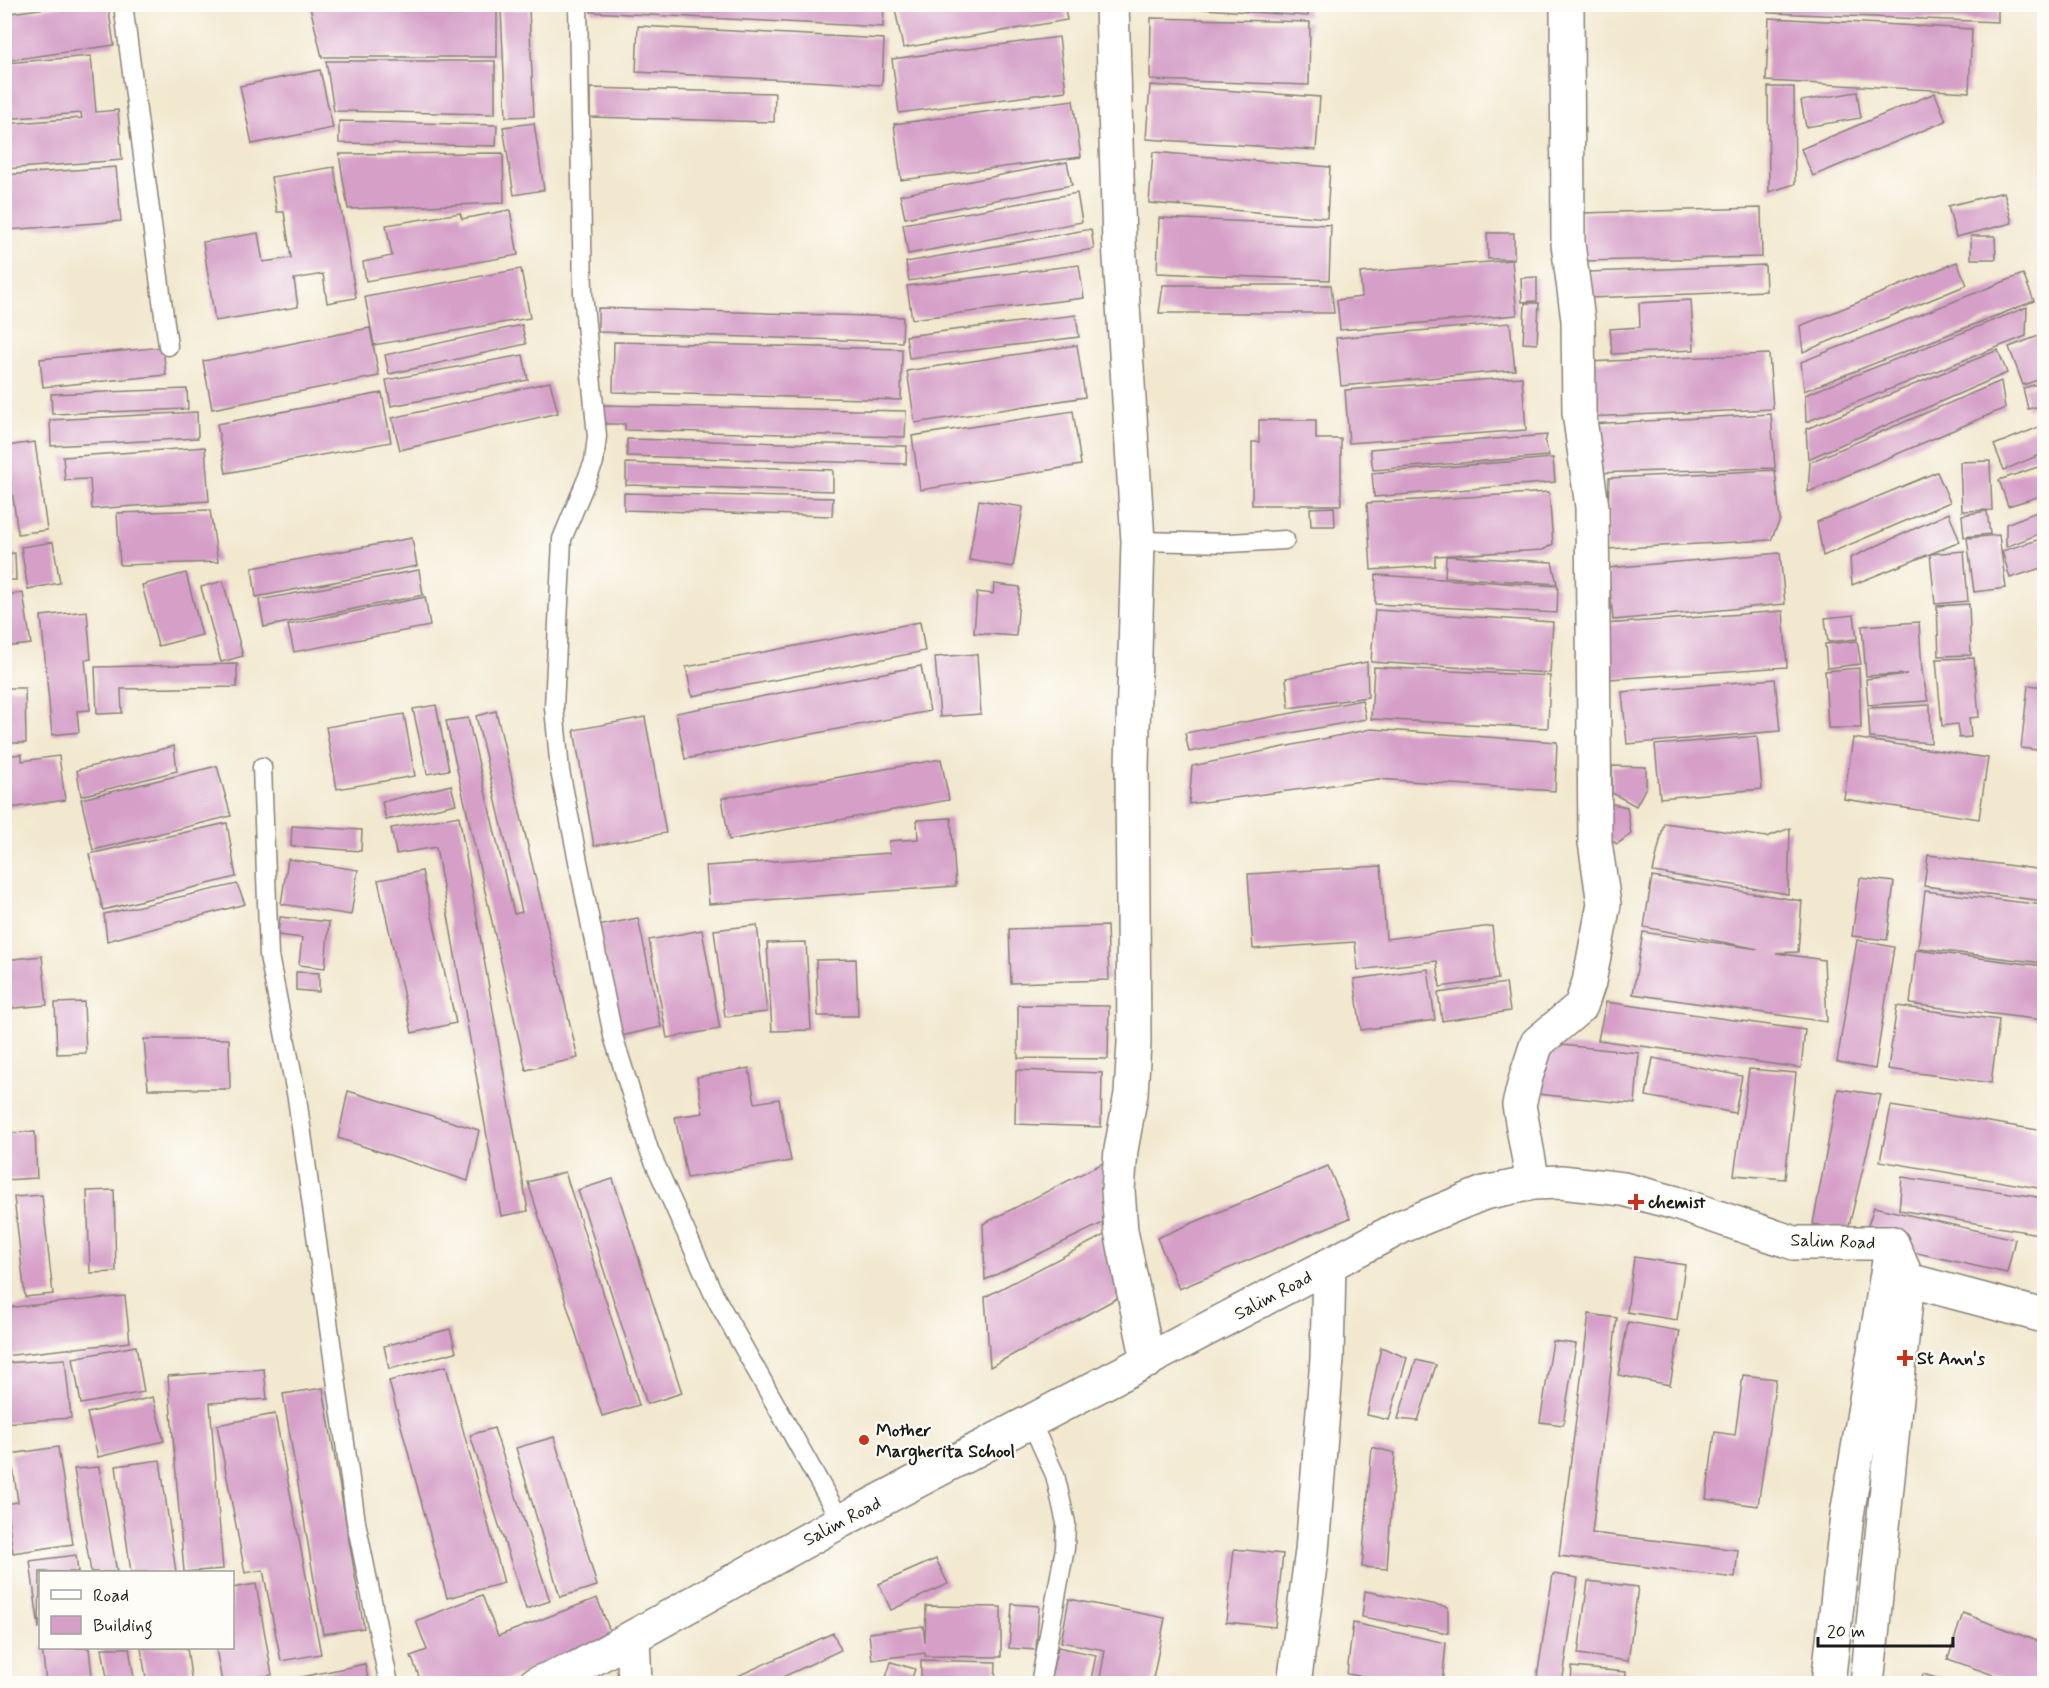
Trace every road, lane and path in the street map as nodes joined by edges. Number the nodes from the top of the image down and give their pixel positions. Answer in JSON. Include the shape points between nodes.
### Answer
{"nodes":[{"id":1,"x":123,"y":4,"type":"edge"},
{"id":2,"x":578,"y":4,"type":"edge"},
{"id":3,"x":1112,"y":4,"type":"edge"},
{"id":4,"x":1567,"y":4,"type":"edge"},
{"id":5,"x":168,"y":346,"type":"dead end"},
{"id":6,"x":1285,"y":540,"type":"dead end"},
{"id":7,"x":1138,"y":541,"type":"junction"},
{"id":8,"x":262,"y":767,"type":"dead end"},
{"id":9,"x":1533,"y":1183,"type":"junction"},
{"id":10,"x":1892,"y":1243,"type":"junction"},
{"id":11,"x":1329,"y":1265,"type":"junction"},
{"id":12,"x":1908,"y":1280,"type":"junction"},
{"id":13,"x":2044,"y":1316,"type":"edge"},
{"id":14,"x":1148,"y":1361,"type":"junction"},
{"id":15,"x":1031,"y":1422,"type":"junction"},
{"id":16,"x":841,"y":1521,"type":"junction"},
{"id":17,"x":633,"y":1637,"type":"junction"},
{"id":18,"x":389,"y":1683,"type":"edge"},
{"id":19,"x":535,"y":1683,"type":"edge"},
{"id":20,"x":635,"y":1683,"type":"edge"},
{"id":21,"x":1040,"y":1683,"type":"edge"},
{"id":22,"x":1294,"y":1683,"type":"edge"},
{"id":23,"x":1828,"y":1683,"type":"edge"},
{"id":24,"x":1867,"y":1683,"type":"edge"}],
"edges":[{"from":1,"to":5,"type":"lane"},
{"from":2,"to":16,"type":"lane","via":[[583,294],[597,436],[594,462],[562,538],[554,707],[560,771],[613,1036],[649,1150],[714,1295]]},
{"from":3,"to":7,"type":"street","via":[[1119,242]]},
{"from":4,"to":9,"type":"street","via":[[1568,244],[1578,320],[1579,412],[1592,507],[1595,842],[1604,904],[1581,1006],[1537,1043],[1519,1104]]},
{"from":6,"to":7,"type":"lane"},
{"from":7,"to":14,"type":"street","via":[[1132,767],[1134,1043],[1118,1190],[1121,1231]]},
{"from":8,"to":18,"type":"lane","via":[[269,956],[297,1098],[356,1522]]},
{"from":9,"to":10,"type":"street","name":"Salim Road","via":[[1623,1189],[1794,1243]]},
{"from":9,"to":11,"type":"street","name":"Salim Road","via":[[1485,1193],[1434,1213]]},
{"from":10,"to":12,"type":"street","name":"Salim Road"},
{"from":10,"to":23,"type":"street","via":[[1847,1515]]},
{"from":11,"to":14,"type":"street","name":"Salim Road"},
{"from":11,"to":22,"type":"street","via":[[1327,1359],[1312,1551]]},
{"from":12,"to":13,"type":"street"},
{"from":12,"to":24,"type":"street"},
{"from":14,"to":15,"type":"street","name":"Salim Road"},
{"from":15,"to":16,"type":"street","name":"Salim Road"},
{"from":15,"to":21,"type":"lane","via":[[1055,1475],[1066,1523],[1065,1548]]},
{"from":16,"to":17,"type":"street","name":"Salim Road"},
{"from":17,"to":19,"type":"street","name":"Salim Road","via":[[577,1668]]},
{"from":17,"to":20,"type":"street"}]}
